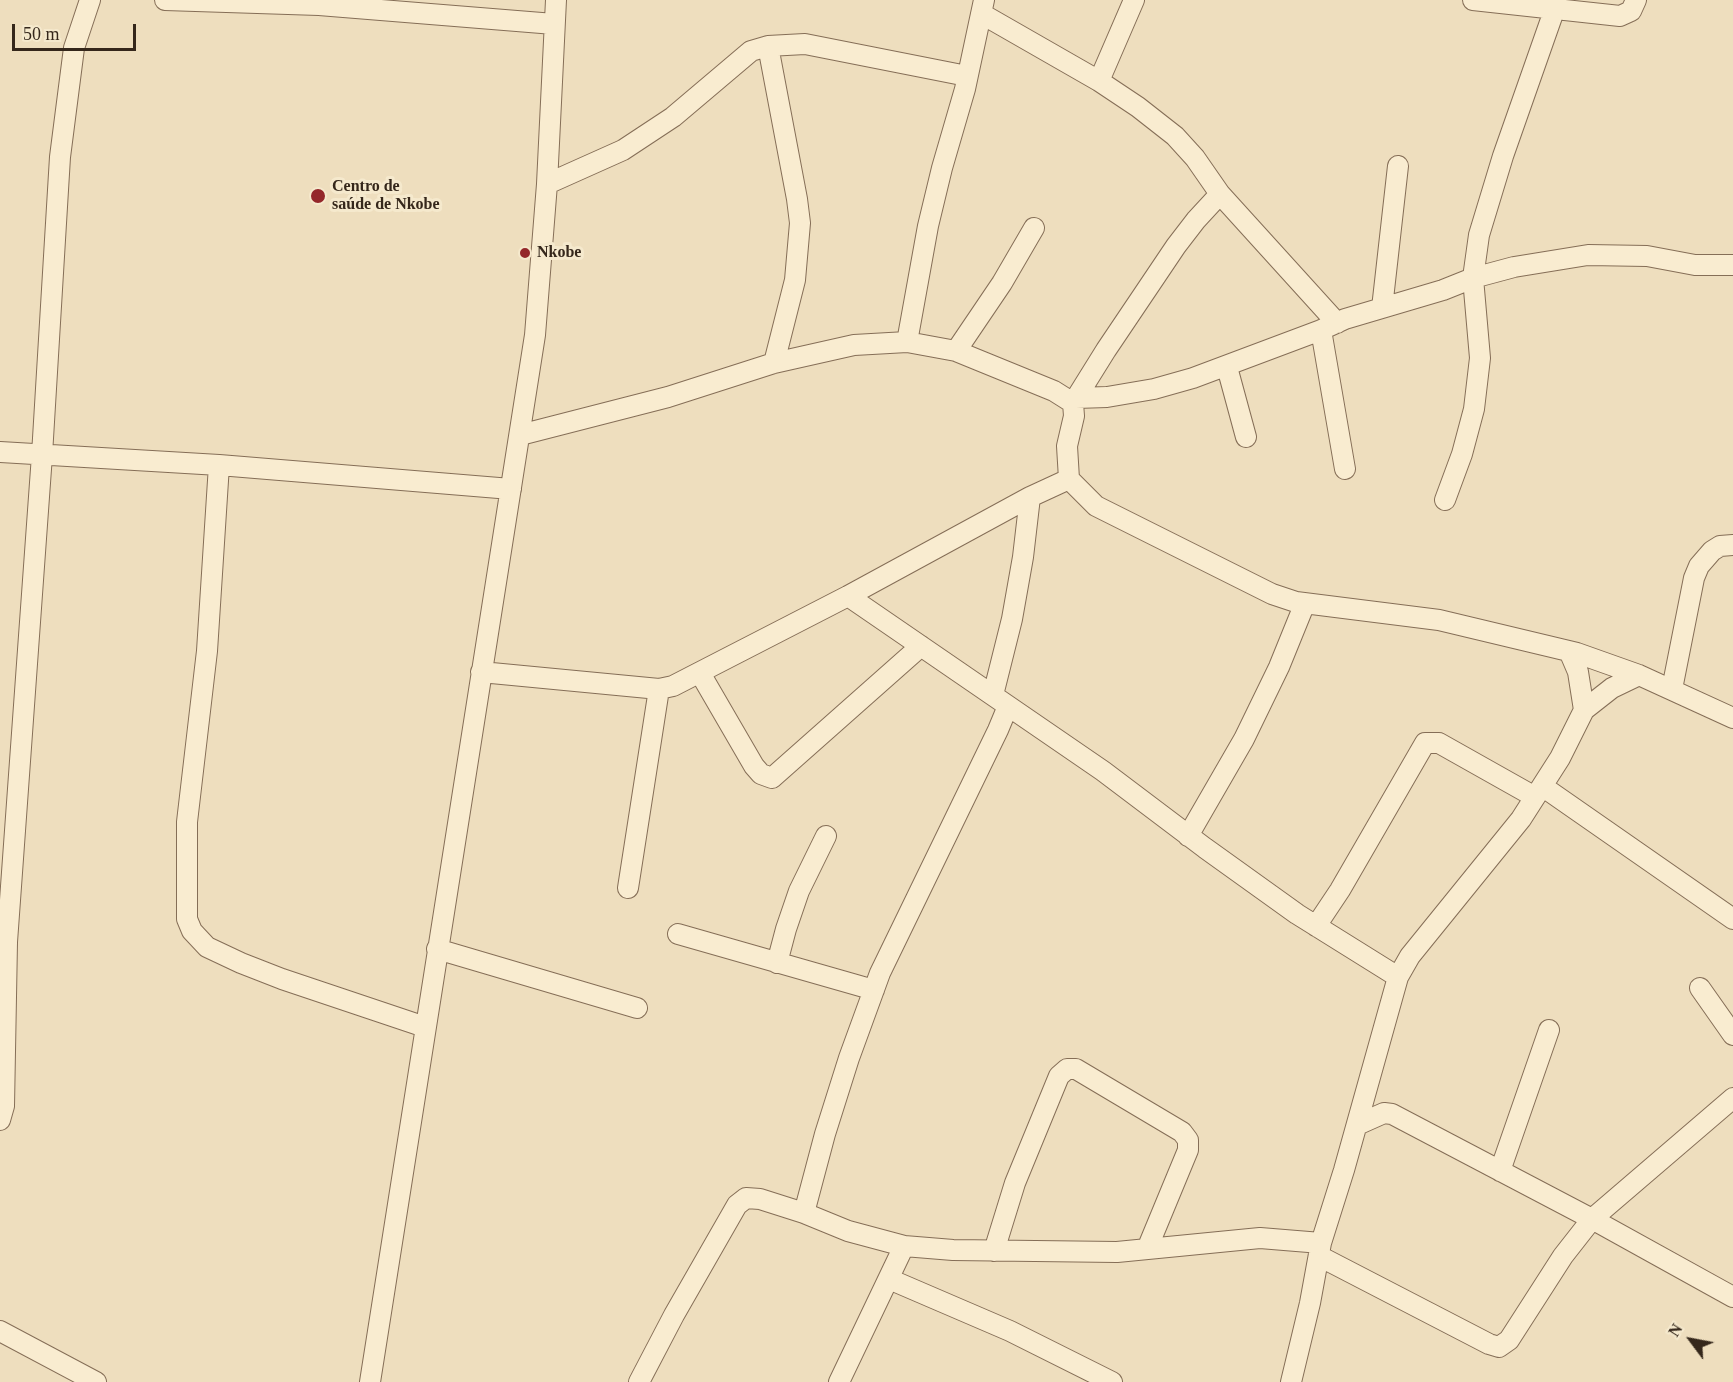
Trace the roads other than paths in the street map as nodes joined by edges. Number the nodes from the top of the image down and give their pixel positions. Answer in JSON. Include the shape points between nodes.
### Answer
{"nodes":[{"id":1,"x":90,"y":0,"type":"edge"},
{"id":2,"x":165,"y":0,"type":"edge"},
{"id":3,"x":556,"y":0,"type":"edge"},
{"id":4,"x":1134,"y":0,"type":"edge"},
{"id":5,"x":1473,"y":0,"type":"edge"},
{"id":6,"x":1636,"y":0,"type":"edge"},
{"id":7,"x":320,"y":2,"type":"edge"},
{"id":8,"x":983,"y":7,"type":"edge"},
{"id":9,"x":1555,"y":8,"type":"junction"},
{"id":10,"x":554,"y":24,"type":"junction"},
{"id":11,"x":768,"y":46,"type":"junction"},
{"id":12,"x":967,"y":76,"type":"junction"},
{"id":13,"x":1099,"y":81,"type":"junction"},
{"id":14,"x":1398,"y":166,"type":"dead end"},
{"id":15,"x":547,"y":184,"type":"junction"},
{"id":16,"x":1220,"y":194,"type":"junction"},
{"id":17,"x":1034,"y":228,"type":"dead end"},
{"id":18,"x":1733,"y":265,"type":"edge"},
{"id":19,"x":1473,"y":278,"type":"junction"},
{"id":20,"x":1382,"y":308,"type":"junction"},
{"id":21,"x":1329,"y":327,"type":"junction"},
{"id":22,"x":907,"y":342,"type":"junction"},
{"id":23,"x":956,"y":351,"type":"junction"},
{"id":24,"x":774,"y":363,"type":"junction"},
{"id":25,"x":1227,"y":367,"type":"junction"},
{"id":26,"x":1074,"y":401,"type":"junction"},
{"id":27,"x":520,"y":435,"type":"junction"},
{"id":28,"x":1246,"y":437,"type":"dead end"},
{"id":29,"x":0,"y":452,"type":"edge"},
{"id":30,"x":42,"y":455,"type":"junction"},
{"id":31,"x":219,"y":465,"type":"junction"},
{"id":32,"x":1345,"y":469,"type":"dead end"},
{"id":33,"x":1070,"y":478,"type":"junction"},
{"id":34,"x":512,"y":489,"type":"junction"},
{"id":35,"x":1030,"y":497,"type":"junction"},
{"id":36,"x":1445,"y":500,"type":"dead end"},
{"id":37,"x":1733,"y":545,"type":"edge"},
{"id":38,"x":848,"y":596,"type":"junction"},
{"id":39,"x":1305,"y":603,"type":"junction"},
{"id":40,"x":921,"y":646,"type":"junction"},
{"id":41,"x":1569,"y":651,"type":"junction"},
{"id":42,"x":481,"y":672,"type":"junction"},
{"id":43,"x":700,"y":673,"type":"junction"},
{"id":44,"x":1640,"y":675,"type":"junction"},
{"id":45,"x":658,"y":689,"type":"junction"},
{"id":46,"x":1672,"y":689,"type":"junction"},
{"id":47,"x":1001,"y":701,"type":"junction"},
{"id":48,"x":1584,"y":710,"type":"junction"},
{"id":49,"x":1733,"y":718,"type":"edge"},
{"id":50,"x":1539,"y":791,"type":"junction"},
{"id":51,"x":826,"y":836,"type":"dead end"},
{"id":52,"x":1188,"y":836,"type":"junction"},
{"id":53,"x":6,"y":877,"type":"edge"},
{"id":54,"x":628,"y":888,"type":"dead end"},
{"id":55,"x":1733,"y":919,"type":"edge"},
{"id":56,"x":1316,"y":926,"type":"junction"},
{"id":57,"x":678,"y":934,"type":"dead end"},
{"id":58,"x":437,"y":949,"type":"junction"},
{"id":59,"x":777,"y":963,"type":"junction"},
{"id":60,"x":1398,"y":977,"type":"junction"},
{"id":61,"x":1700,"y":988,"type":"dead end"},
{"id":62,"x":874,"y":990,"type":"junction"},
{"id":63,"x":637,"y":1008,"type":"dead end"},
{"id":64,"x":425,"y":1027,"type":"junction"},
{"id":65,"x":1549,"y":1030,"type":"dead end"},
{"id":66,"x":1733,"y":1035,"type":"edge"},
{"id":67,"x":1733,"y":1098,"type":"edge"},
{"id":68,"x":0,"y":1120,"type":"edge"},
{"id":69,"x":1357,"y":1125,"type":"junction"},
{"id":70,"x":1500,"y":1172,"type":"junction"},
{"id":71,"x":804,"y":1213,"type":"junction"},
{"id":72,"x":1592,"y":1219,"type":"junction"},
{"id":73,"x":904,"y":1246,"type":"junction"},
{"id":74,"x":1147,"y":1249,"type":"junction"},
{"id":75,"x":1320,"y":1250,"type":"junction"},
{"id":76,"x":994,"y":1251,"type":"junction"},
{"id":77,"x":889,"y":1279,"type":"junction"},
{"id":78,"x":1733,"y":1297,"type":"edge"},
{"id":79,"x":0,"y":1331,"type":"edge"},
{"id":80,"x":96,"y":1382,"type":"edge"},
{"id":81,"x":370,"y":1382,"type":"edge"},
{"id":82,"x":639,"y":1382,"type":"edge"},
{"id":83,"x":839,"y":1382,"type":"edge"},
{"id":84,"x":1112,"y":1382,"type":"edge"},
{"id":85,"x":1291,"y":1382,"type":"edge"}],
"edges":[{"from":1,"to":30,"type":"street","via":[[74,48],[60,157]]},
{"from":2,"to":7,"type":"street"},
{"from":3,"to":10,"type":"street"},
{"from":4,"to":13,"type":"street"},
{"from":5,"to":9,"type":"street"},
{"from":6,"to":9,"type":"street","via":[[1631,11],[1620,16]]},
{"from":7,"to":10,"type":"street"},
{"from":8,"to":12,"type":"street"},
{"from":8,"to":13,"type":"street"},
{"from":9,"to":19,"type":"street","via":[[1485,214]]},
{"from":10,"to":15,"type":"street"},
{"from":11,"to":12,"type":"street","via":[[805,44]]},
{"from":11,"to":15,"type":"street","via":[[751,51],[673,117],[631,145]]},
{"from":11,"to":24,"type":"street","via":[[800,223],[795,280]]},
{"from":12,"to":22,"type":"street","via":[[928,226]]},
{"from":13,"to":16,"type":"street","via":[[1175,136]]},
{"from":14,"to":20,"type":"street"},
{"from":15,"to":27,"type":"street","via":[[535,335]]},
{"from":16,"to":21,"type":"street"},
{"from":16,"to":26,"type":"street","via":[[1176,246]]},
{"from":17,"to":23,"type":"street"},
{"from":18,"to":19,"type":"street","via":[[1695,265],[1647,256],[1588,255]]},
{"from":19,"to":20,"type":"street"},
{"from":19,"to":36,"type":"street","via":[[1480,358],[1474,409]]},
{"from":20,"to":21,"type":"street"},
{"from":21,"to":25,"type":"street"},
{"from":21,"to":32,"type":"street"},
{"from":22,"to":23,"type":"street"},
{"from":22,"to":24,"type":"street","via":[[854,345]]},
{"from":23,"to":26,"type":"street"},
{"from":24,"to":27,"type":"street","via":[[668,397]]},
{"from":25,"to":26,"type":"street","via":[[1154,389]]},
{"from":25,"to":28,"type":"street"},
{"from":26,"to":33,"type":"street","via":[[1066,446]]},
{"from":27,"to":34,"type":"street"},
{"from":29,"to":30,"type":"street"},
{"from":30,"to":31,"type":"street"},
{"from":30,"to":53,"type":"street"},
{"from":31,"to":34,"type":"street"},
{"from":31,"to":64,"type":"street","via":[[207,651],[188,822],[187,919],[207,947],[241,963]]},
{"from":33,"to":35,"type":"street"},
{"from":33,"to":39,"type":"street","via":[[1096,506],[1272,594]]},
{"from":34,"to":42,"type":"street"},
{"from":35,"to":38,"type":"street"},
{"from":35,"to":47,"type":"street"},
{"from":37,"to":46,"type":"street","via":[[1720,546],[1699,566]]},
{"from":38,"to":40,"type":"street"},
{"from":38,"to":43,"type":"street"},
{"from":39,"to":41,"type":"street","via":[[1439,620]]},
{"from":39,"to":52,"type":"street","via":[[1244,739]]},
{"from":40,"to":43,"type":"street","via":[[772,778],[754,766]]},
{"from":40,"to":47,"type":"street"},
{"from":41,"to":44,"type":"street"},
{"from":41,"to":48,"type":"street","via":[[1578,672]]},
{"from":42,"to":45,"type":"street"},
{"from":42,"to":58,"type":"street"},
{"from":43,"to":45,"type":"street"},
{"from":44,"to":46,"type":"street"},
{"from":44,"to":48,"type":"street","via":[[1612,688]]},
{"from":45,"to":54,"type":"street"},
{"from":46,"to":49,"type":"street"},
{"from":47,"to":52,"type":"street"},
{"from":47,"to":62,"type":"street"},
{"from":48,"to":50,"type":"street"},
{"from":50,"to":55,"type":"street"},
{"from":50,"to":56,"type":"street","via":[[1439,743],[1425,743]]},
{"from":50,"to":60,"type":"street","via":[[1489,861],[1410,956]]},
{"from":51,"to":59,"type":"street","via":[[799,891]]},
{"from":52,"to":56,"type":"street"},
{"from":53,"to":68,"type":"street","via":[[4,1106]]},
{"from":56,"to":60,"type":"street"},
{"from":57,"to":59,"type":"street"},
{"from":58,"to":63,"type":"street"},
{"from":58,"to":64,"type":"street"},
{"from":59,"to":62,"type":"street"},
{"from":60,"to":69,"type":"street"},
{"from":61,"to":66,"type":"street"},
{"from":62,"to":71,"type":"street","via":[[825,1134]]},
{"from":64,"to":81,"type":"street"},
{"from":65,"to":70,"type":"street"},
{"from":67,"to":72,"type":"street"},
{"from":69,"to":70,"type":"street","via":[[1384,1113],[1392,1114]]},
{"from":69,"to":75,"type":"street"},
{"from":70,"to":72,"type":"street"},
{"from":71,"to":73,"type":"street","via":[[848,1231]]},
{"from":71,"to":82,"type":"street","via":[[760,1198],[746,1198],[737,1205]]},
{"from":72,"to":75,"type":"street","via":[[1509,1340],[1499,1347]]},
{"from":72,"to":78,"type":"street"},
{"from":73,"to":76,"type":"street"},
{"from":73,"to":77,"type":"street"},
{"from":74,"to":75,"type":"street","via":[[1260,1238]]},
{"from":74,"to":76,"type":"street"},
{"from":74,"to":76,"type":"street","via":[[1188,1150],[1188,1140],[1182,1132],[1076,1069],[1067,1069],[1059,1076],[1015,1183]]},
{"from":75,"to":85,"type":"street"},
{"from":77,"to":83,"type":"street"},
{"from":77,"to":84,"type":"street","via":[[1010,1331]]},
{"from":79,"to":80,"type":"street"}]}
